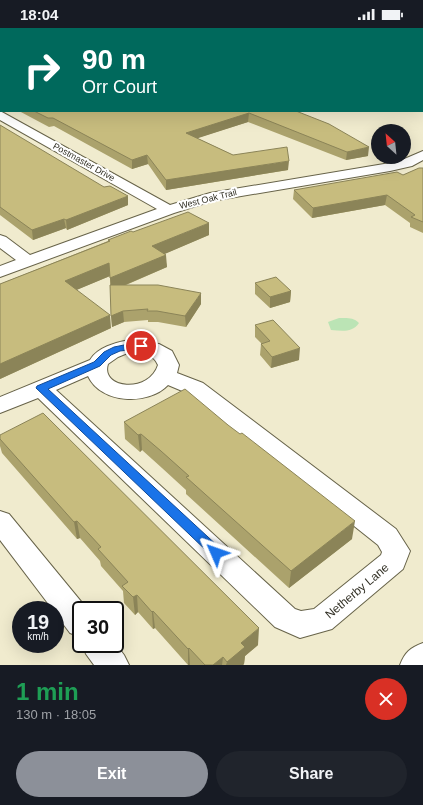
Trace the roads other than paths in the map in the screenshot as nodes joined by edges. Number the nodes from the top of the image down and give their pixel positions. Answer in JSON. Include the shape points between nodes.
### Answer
{"nodes":[{"id":1,"x":0,"y":114,"type":"edge"},
{"id":2,"x":423,"y":155,"type":"edge"},
{"id":3,"x":169,"y":210,"type":"junction"},
{"id":4,"x":0,"y":240,"type":"edge"},
{"id":5,"x":28,"y":262,"type":"junction"},
{"id":6,"x":0,"y":272,"type":"edge"},
{"id":7,"x":97,"y":364,"type":"junction"},
{"id":8,"x":166,"y":376,"type":"junction"},
{"id":9,"x":41,"y":388,"type":"junction"},
{"id":10,"x":0,"y":406,"type":"edge"},
{"id":11,"x":0,"y":520,"type":"edge"},
{"id":12,"x":72,"y":612,"type":"edge"},
{"id":13,"x":104,"y":653,"type":"edge"},
{"id":14,"x":423,"y":659,"type":"edge"},
{"id":15,"x":113,"y":665,"type":"edge"},
{"id":16,"x":416,"y":665,"type":"edge"}],
"edges":[{"from":1,"to":3,"type":"street","name":"Postmaster Drive"},
{"from":2,"to":3,"type":"street","name":"West Oak Trail","via":[[394,166],[222,194]]},
{"from":3,"to":5,"type":"street","name":"West Oak Trail"},
{"from":4,"to":5,"type":"street"},
{"from":5,"to":6,"type":"street","name":"West Oak Trail"},
{"from":7,"to":8,"type":"street","via":[[97,375],[102,382],[122,391],[148,388]]},
{"from":7,"to":8,"type":"street","via":[[118,349],[141,346],[152,348],[167,359],[169,366]]},
{"from":7,"to":9,"type":"street"},
{"from":8,"to":9,"type":"street","name":"Netherby Lane","via":[[195,388],[387,538],[396,551],[393,561],[322,620],[300,625],[285,618]]},
{"from":9,"to":10,"type":"street"},
{"from":11,"to":12,"type":"street"},
{"from":13,"to":15,"type":"street"},
{"from":14,"to":16,"type":"main road"}]}
